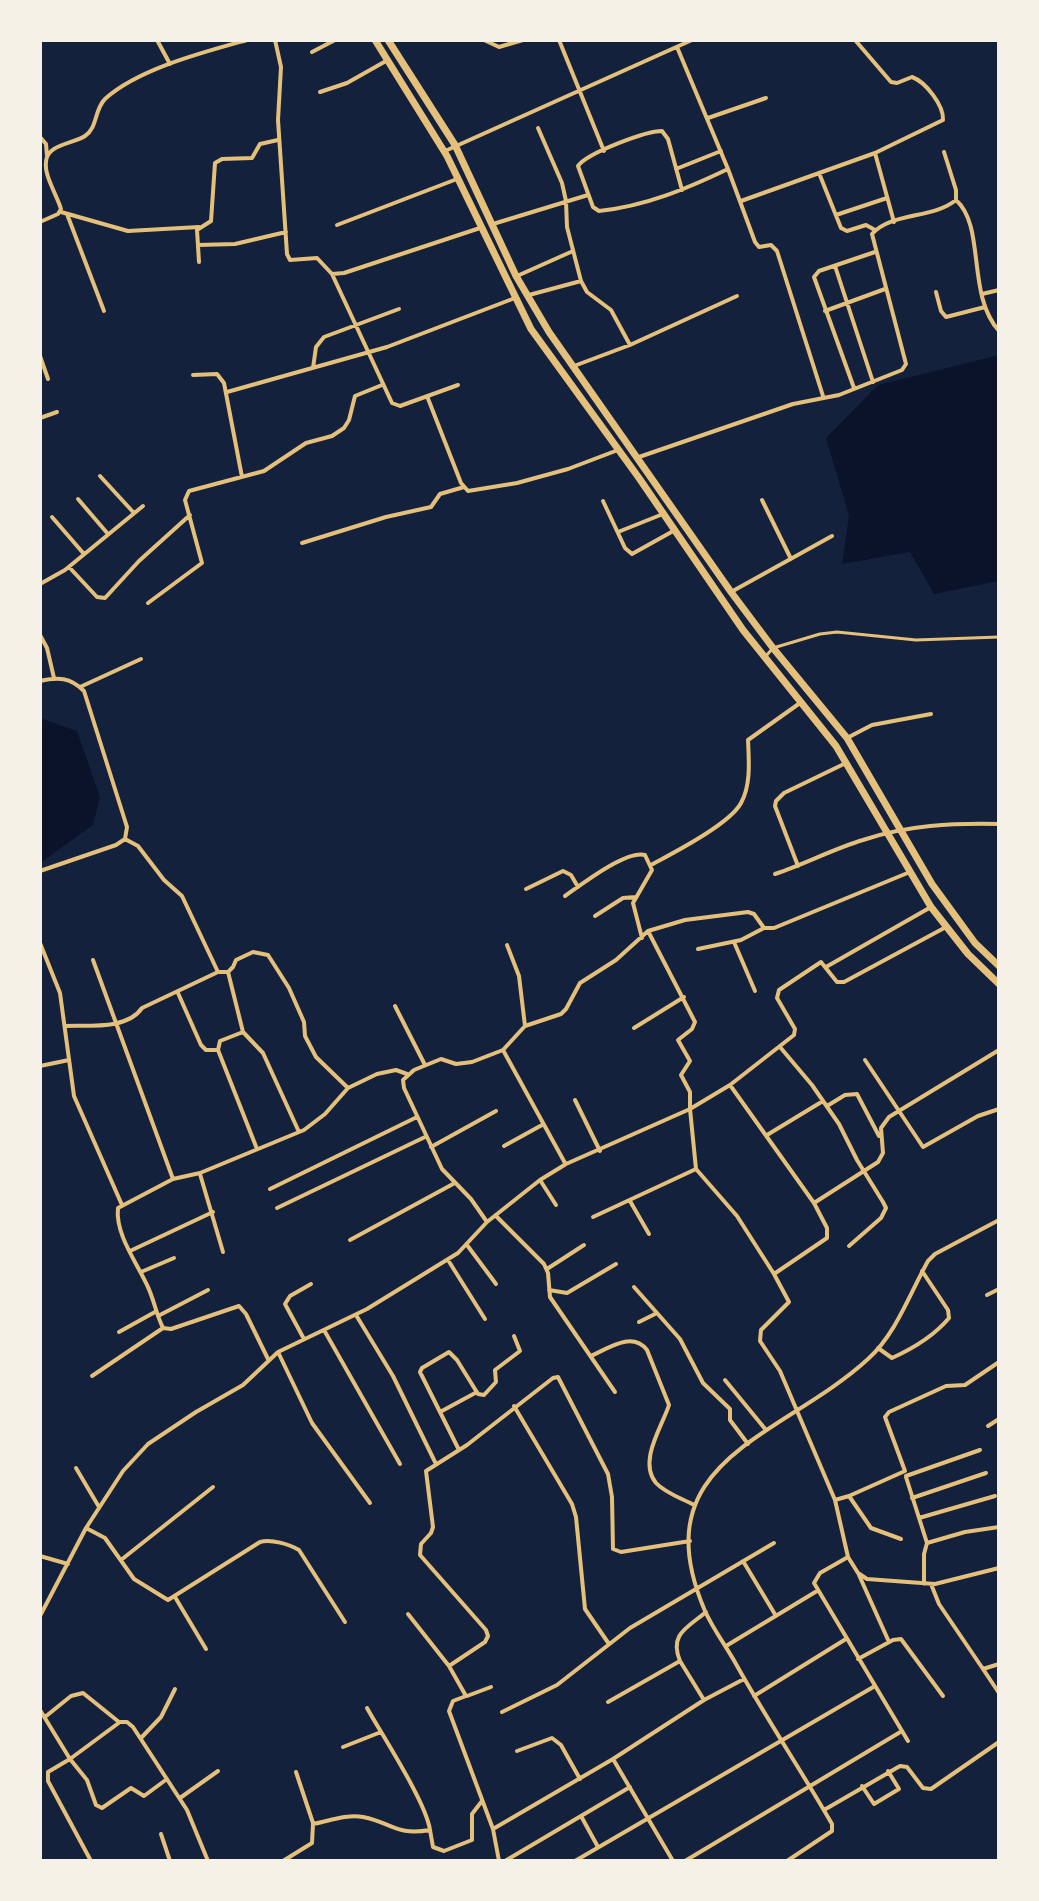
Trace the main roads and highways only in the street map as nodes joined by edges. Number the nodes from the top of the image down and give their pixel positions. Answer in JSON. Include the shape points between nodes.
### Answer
{"nodes":[{"id":1,"x":375,"y":40,"type":"edge"},
{"id":2,"x":388,"y":40,"type":"edge"},
{"id":3,"x":999,"y":966,"type":"edge"},
{"id":4,"x":999,"y":984,"type":"edge"}],
"edges":[{"from":1,"to":4,"type":"main road","via":[[445,151],[531,329],[847,763],[931,907]]},
{"from":2,"to":3,"type":"main road","via":[[455,145],[527,296],[731,592],[847,738],[949,908]]}]}
